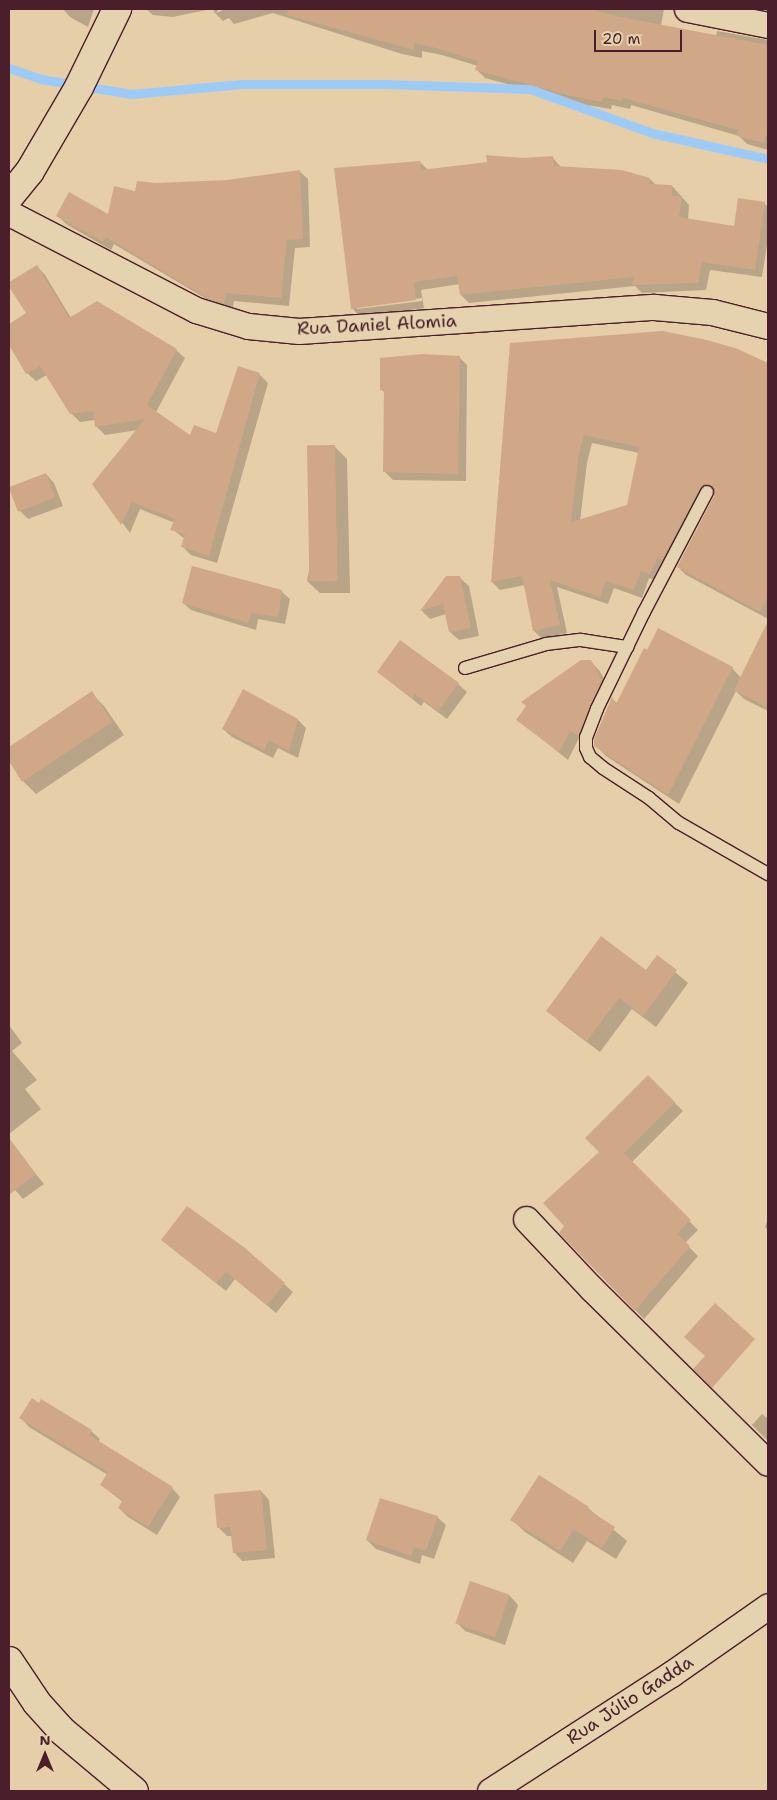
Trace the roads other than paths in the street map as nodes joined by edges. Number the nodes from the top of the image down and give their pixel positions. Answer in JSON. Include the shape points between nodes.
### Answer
{"nodes":[{"id":1,"x":687,"y":9,"type":"edge"},
{"id":2,"x":113,"y":16,"type":"edge"},
{"id":3,"x":768,"y":25,"type":"edge"},
{"id":4,"x":9,"y":197,"type":"edge"},
{"id":5,"x":9,"y":213,"type":"edge"},
{"id":6,"x":768,"y":326,"type":"edge"},
{"id":7,"x":707,"y":492,"type":"dead end"},
{"id":8,"x":627,"y":647,"type":"junction"},
{"id":9,"x":465,"y":668,"type":"dead end"},
{"id":10,"x":768,"y":874,"type":"edge"},
{"id":11,"x":526,"y":1219,"type":"dead end"},
{"id":12,"x":768,"y":1463,"type":"edge"},
{"id":13,"x":768,"y":1606,"type":"edge"},
{"id":14,"x":9,"y":1661,"type":"edge"},
{"id":15,"x":17,"y":1683,"type":"edge"},
{"id":16,"x":134,"y":1791,"type":"edge"},
{"id":17,"x":490,"y":1791,"type":"edge"}],
"edges":[{"from":1,"to":3,"type":"street"},
{"from":2,"to":4,"type":"main road","via":[[79,87],[44,148]]},
{"from":5,"to":6,"type":"street","name":"Rua Daniel Alomia","via":[[196,310],[248,326],[299,331],[654,307],[712,312]]},
{"from":7,"to":8,"type":"lane"},
{"from":8,"to":9,"type":"lane","via":[[581,640],[546,644]]},
{"from":8,"to":10,"type":"lane","via":[[586,737],[590,757],[679,823]]},
{"from":11,"to":12,"type":"street"},
{"from":13,"to":17,"type":"street","name":"Rua Júlio Gadda","via":[[671,1674]]},
{"from":14,"to":15,"type":"main road"},
{"from":15,"to":16,"type":"main road","via":[[61,1730]]}]}
